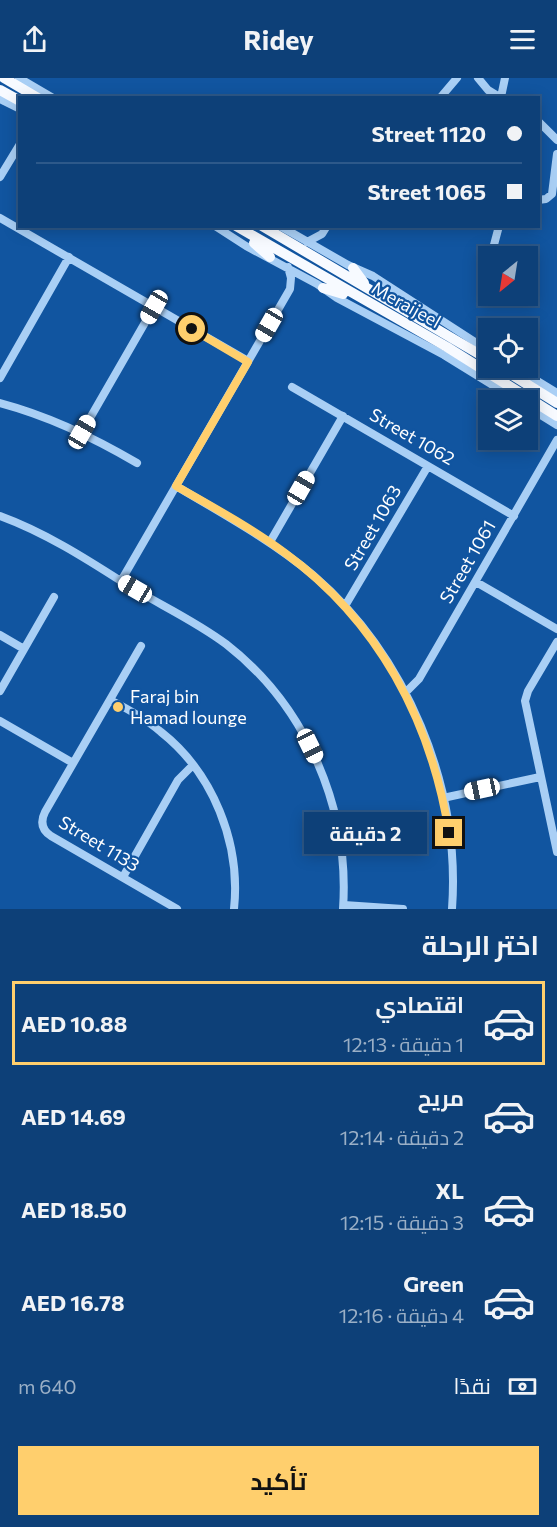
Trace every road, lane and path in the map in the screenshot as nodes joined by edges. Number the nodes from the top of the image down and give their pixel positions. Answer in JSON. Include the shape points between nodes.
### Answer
{"nodes":[{"id":1,"x":4,"y":78,"type":"edge"},
{"id":2,"x":19,"y":78,"type":"edge"},
{"id":3,"x":457,"y":78,"type":"edge"},
{"id":4,"x":478,"y":78,"type":"edge"},
{"id":5,"x":505,"y":78,"type":"edge"},
{"id":6,"x":0,"y":90,"type":"edge"},
{"id":7,"x":35,"y":96,"type":"edge"},
{"id":8,"x":50,"y":96,"type":"edge"},
{"id":9,"x":442,"y":96,"type":"edge"},
{"id":10,"x":499,"y":96,"type":"edge"},
{"id":11,"x":501,"y":96,"type":"edge"},
{"id":12,"x":0,"y":99,"type":"edge"},
{"id":13,"x":18,"y":100,"type":"edge"},
{"id":14,"x":18,"y":108,"type":"edge"},
{"id":15,"x":540,"y":123,"type":"edge"},
{"id":16,"x":557,"y":140,"type":"edge"},
{"id":17,"x":18,"y":147,"type":"edge"},
{"id":18,"x":557,"y":154,"type":"edge"},
{"id":19,"x":0,"y":177,"type":"edge"},
{"id":20,"x":540,"y":200,"type":"edge"},
{"id":21,"x":0,"y":218,"type":"edge"},
{"id":22,"x":218,"y":228,"type":"edge"},
{"id":23,"x":232,"y":228,"type":"edge"},
{"id":24,"x":239,"y":228,"type":"edge"},
{"id":25,"x":265,"y":228,"type":"edge"},
{"id":26,"x":283,"y":228,"type":"edge"},
{"id":27,"x":498,"y":228,"type":"edge"},
{"id":28,"x":325,"y":230,"type":"edge"},
{"id":29,"x":306,"y":242,"type":"junction"},
{"id":30,"x":494,"y":246,"type":"edge"},
{"id":31,"x":326,"y":253,"type":"junction"},
{"id":32,"x":69,"y":257,"type":"junction"},
{"id":33,"x":270,"y":257,"type":"junction"},
{"id":34,"x":288,"y":267,"type":"junction"},
{"id":35,"x":353,"y":268,"type":"junction"},
{"id":36,"x":309,"y":280,"type":"junction"},
{"id":37,"x":323,"y":288,"type":"junction"},
{"id":38,"x":368,"y":288,"type":"junction"},
{"id":39,"x":290,"y":289,"type":"junction"},
{"id":40,"x":154,"y":307,"type":"junction"},
{"id":41,"x":381,"y":311,"type":"junction"},
{"id":42,"x":478,"y":344,"type":"edge"},
{"id":43,"x":478,"y":353,"type":"edge"},
{"id":44,"x":248,"y":362,"type":"junction"},
{"id":45,"x":0,"y":378,"type":"edge"},
{"id":46,"x":517,"y":378,"type":"edge"},
{"id":47,"x":532,"y":378,"type":"edge"},
{"id":48,"x":292,"y":387,"type":"dead end"},
{"id":49,"x":501,"y":390,"type":"edge"},
{"id":50,"x":557,"y":393,"type":"edge"},
{"id":51,"x":0,"y":403,"type":"edge"},
{"id":52,"x":557,"y":403,"type":"edge"},
{"id":53,"x":538,"y":412,"type":"edge"},
{"id":54,"x":343,"y":416,"type":"junction"},
{"id":55,"x":556,"y":421,"type":"edge"},
{"id":56,"x":82,"y":432,"type":"junction"},
{"id":57,"x":557,"y":433,"type":"edge"},
{"id":58,"x":557,"y":443,"type":"edge"},
{"id":59,"x":137,"y":463,"type":"dead end"},
{"id":60,"x":428,"y":466,"type":"junction"},
{"id":61,"x":176,"y":486,"type":"junction"},
{"id":62,"x":0,"y":516,"type":"edge"},
{"id":63,"x":514,"y":516,"type":"junction"},
{"id":64,"x":270,"y":542,"type":"junction"},
{"id":65,"x":121,"y":581,"type":"junction"},
{"id":66,"x":476,"y":582,"type":"junction"},
{"id":67,"x":54,"y":597,"type":"dead end"},
{"id":68,"x":345,"y":606,"type":"junction"},
{"id":69,"x":557,"y":629,"type":"edge"},
{"id":70,"x":0,"y":635,"type":"edge"},
{"id":71,"x":557,"y":642,"type":"edge"},
{"id":72,"x":141,"y":646,"type":"dead end"},
{"id":73,"x":24,"y":649,"type":"junction"},
{"id":74,"x":0,"y":691,"type":"edge"},
{"id":75,"x":405,"y":693,"type":"junction"},
{"id":76,"x":110,"y":700,"type":"junction"},
{"id":77,"x":0,"y":721,"type":"edge"},
{"id":78,"x":73,"y":763,"type":"junction"},
{"id":79,"x":193,"y":765,"type":"junction"},
{"id":80,"x":540,"y":777,"type":"junction"},
{"id":81,"x":443,"y":798,"type":"junction"},
{"id":82,"x":557,"y":852,"type":"edge"},
{"id":83,"x":123,"y":878,"type":"junction"},
{"id":84,"x":344,"y":907,"type":"edge"},
{"id":85,"x":173,"y":908,"type":"edge"},
{"id":86,"x":234,"y":909,"type":"edge"},
{"id":87,"x":403,"y":909,"type":"edge"},
{"id":88,"x":452,"y":909,"type":"edge"}],
"edges":[{"from":1,"to":7,"type":"main road"},
{"from":2,"to":8,"type":"street"},
{"from":3,"to":9,"type":"street"},
{"from":4,"to":10,"type":"street"},
{"from":5,"to":11,"type":"street"},
{"from":6,"to":13,"type":"main road"},
{"from":12,"to":14,"type":"street"},
{"from":15,"to":16,"type":"street"},
{"from":17,"to":19,"type":"street"},
{"from":18,"to":20,"type":"street","via":[[552,194]]},
{"from":21,"to":32,"type":"street"},
{"from":22,"to":33,"type":"street","name":"Meraijeel"},
{"from":23,"to":33,"type":"main road"},
{"from":24,"to":41,"type":"main road","name":"Meraijeel"},
{"from":25,"to":38,"type":"main road","name":"Meraijeel"},
{"from":26,"to":29,"type":"street"},
{"from":27,"to":30,"type":"street"},
{"from":28,"to":29,"type":"street"},
{"from":28,"to":31,"type":"street","via":[[322,244]]},
{"from":29,"to":31,"type":"street"},
{"from":31,"to":35,"type":"street"},
{"from":32,"to":40,"type":"street"},
{"from":32,"to":45,"type":"street"},
{"from":33,"to":34,"type":"street","name":"Meraijeel"},
{"from":34,"to":36,"type":"street","name":"Meraijeel"},
{"from":34,"to":39,"type":"street"},
{"from":35,"to":38,"type":"main road"},
{"from":35,"to":42,"type":"street","via":[[373,276]]},
{"from":36,"to":37,"type":"street","name":"Meraijeel"},
{"from":36,"to":39,"type":"street"},
{"from":37,"to":41,"type":"main road"},
{"from":37,"to":49,"type":"street","name":"Meraijeel"},
{"from":38,"to":43,"type":"main road","name":"Meraijeel"},
{"from":39,"to":44,"type":"street"},
{"from":40,"to":44,"type":"street"},
{"from":40,"to":56,"type":"street"},
{"from":41,"to":55,"type":"main road","name":"Meraijeel","via":[[447,347]]},
{"from":44,"to":61,"type":"street"},
{"from":46,"to":52,"type":"main road"},
{"from":47,"to":50,"type":"street"},
{"from":48,"to":54,"type":"street","name":"Street 1062"},
{"from":51,"to":56,"type":"street"},
{"from":53,"to":55,"type":"street"},
{"from":54,"to":60,"type":"street","name":"Street 1062"},
{"from":54,"to":64,"type":"street"},
{"from":55,"to":57,"type":"street"},
{"from":56,"to":59,"type":"street"},
{"from":58,"to":63,"type":"street","name":"Street 1061"},
{"from":60,"to":63,"type":"street","name":"Street 1062"},
{"from":60,"to":68,"type":"street","name":"Street 1063"},
{"from":61,"to":64,"type":"street"},
{"from":61,"to":65,"type":"street"},
{"from":62,"to":65,"type":"street","via":[[31,529]]},
{"from":63,"to":66,"type":"street","name":"Street 1061"},
{"from":64,"to":68,"type":"street","via":[[304,567]]},
{"from":65,"to":84,"type":"street","via":[[226,644],[259,674],[290,712],[318,762],[330,797],[342,857]]},
{"from":66,"to":69,"type":"street"},
{"from":66,"to":75,"type":"street","name":"Street 1061","via":[[419,679]]},
{"from":67,"to":73,"type":"street"},
{"from":68,"to":75,"type":"street","via":[[374,642]]},
{"from":70,"to":73,"type":"street"},
{"from":71,"to":80,"type":"street","via":[[525,701]]},
{"from":72,"to":76,"type":"street","name":"Street 1133"},
{"from":73,"to":74,"type":"street"},
{"from":75,"to":81,"type":"street","via":[[430,753]]},
{"from":76,"to":78,"type":"street","name":"Street 1133"},
{"from":76,"to":79,"type":"street","via":[[163,733]]},
{"from":77,"to":78,"type":"street"},
{"from":78,"to":83,"type":"street","name":"Street 1133","via":[[42,818],[43,829]]},
{"from":79,"to":83,"type":"street","via":[[178,780]]},
{"from":79,"to":86,"type":"street","via":[[216,801],[227,833],[235,877]]},
{"from":80,"to":81,"type":"street"},
{"from":80,"to":82,"type":"street"},
{"from":81,"to":88,"type":"street","via":[[451,856]]},
{"from":83,"to":85,"type":"street","name":"Street 1133"},
{"from":84,"to":87,"type":"street"}]}
